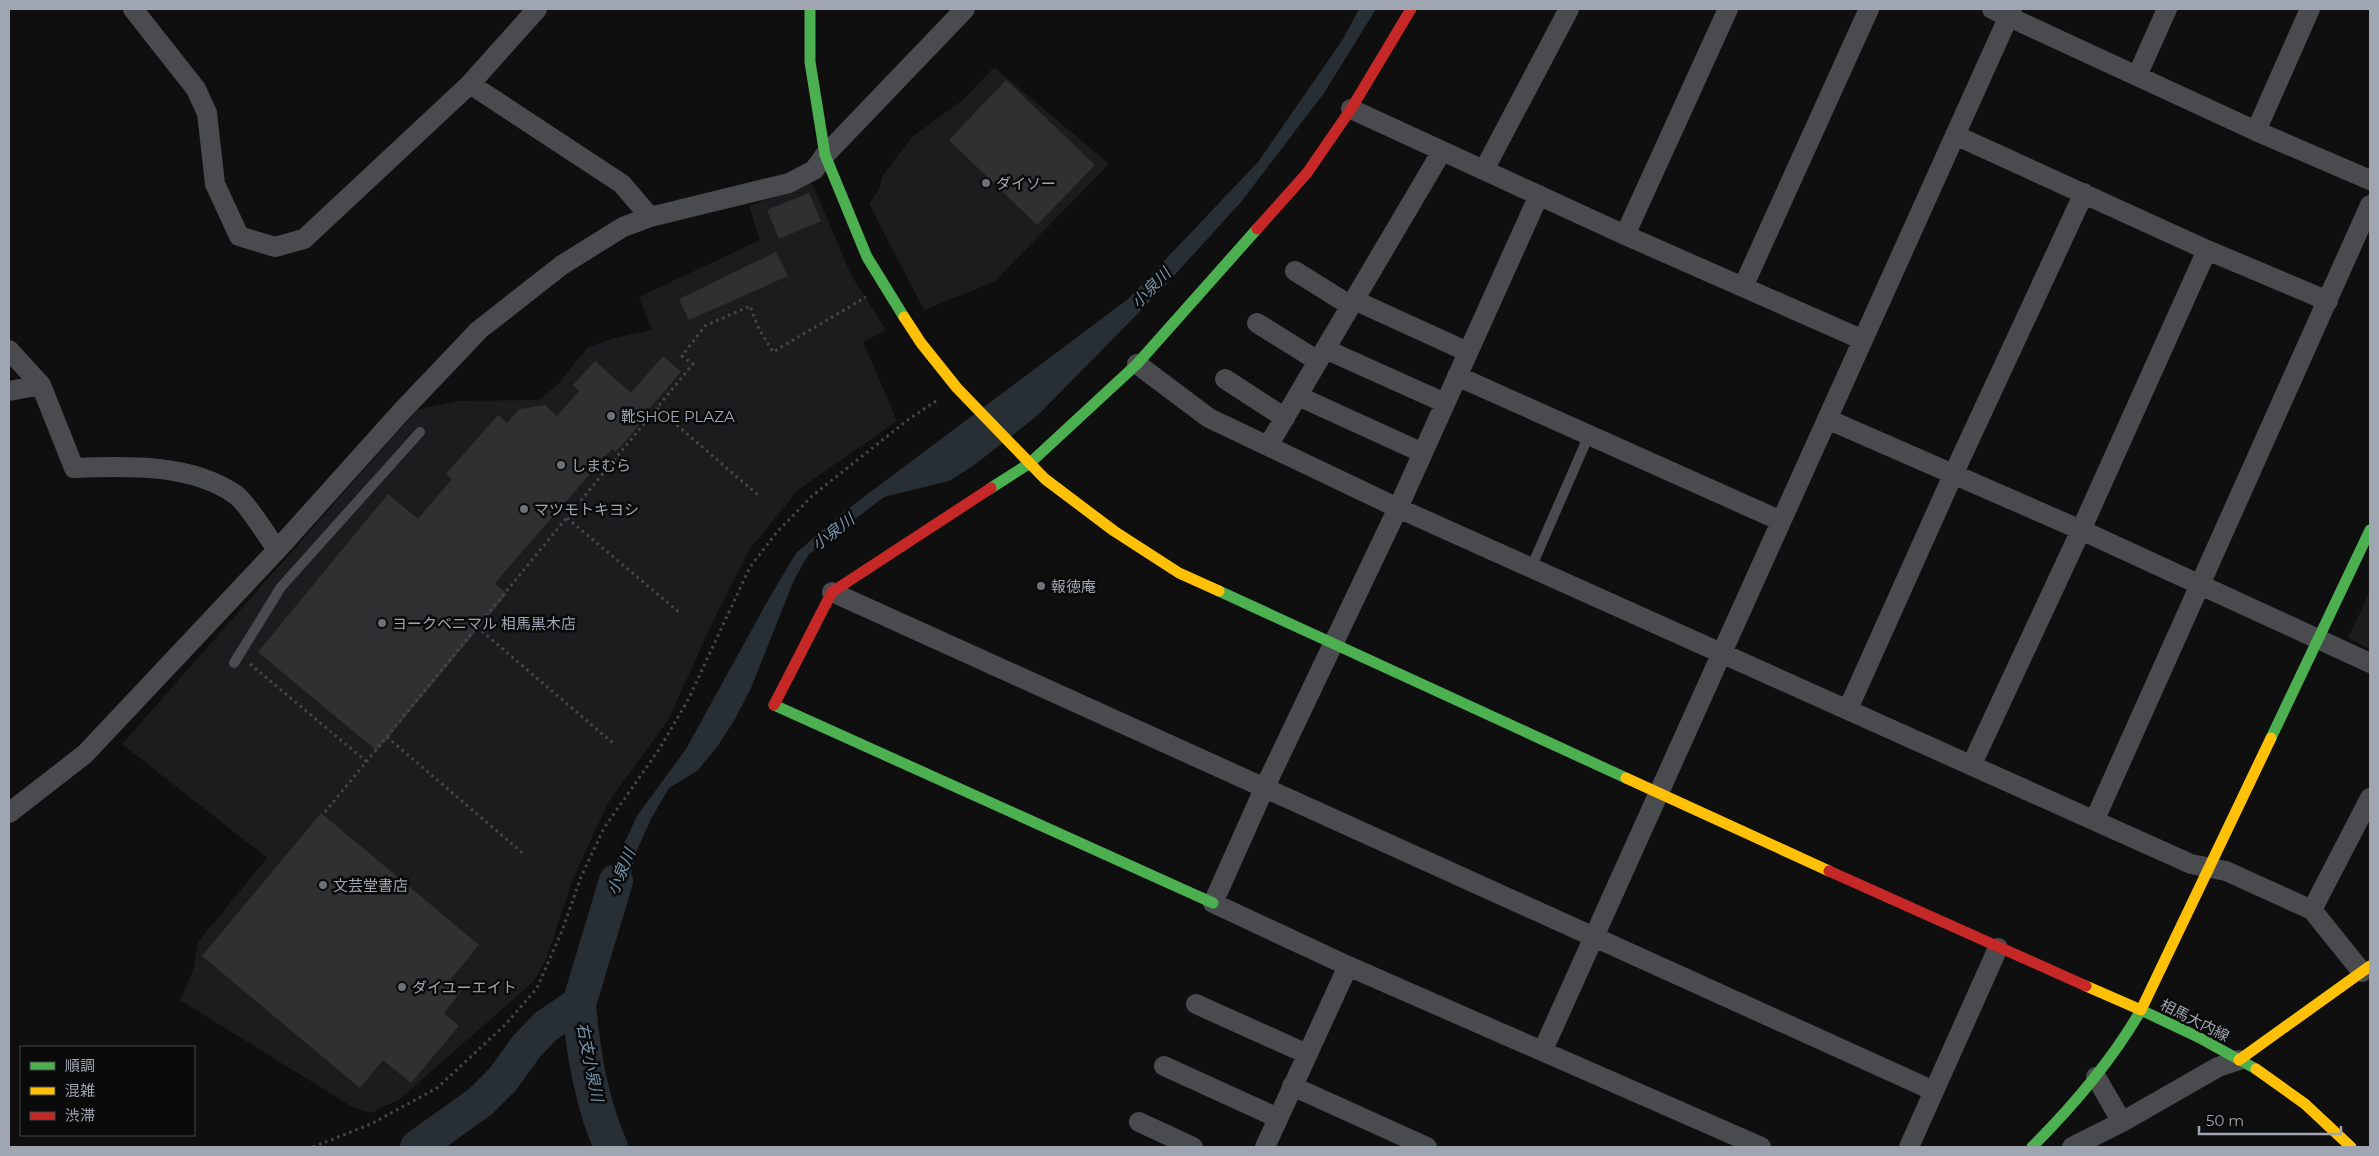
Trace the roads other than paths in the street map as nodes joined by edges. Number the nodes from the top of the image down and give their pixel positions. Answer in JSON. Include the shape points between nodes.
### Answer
{"nodes":[{"id":1,"x":133,"y":9,"type":"edge"},
{"id":2,"x":537,"y":9,"type":"edge"},
{"id":3,"x":810,"y":9,"type":"edge"},
{"id":4,"x":965,"y":9,"type":"edge"},
{"id":5,"x":1410,"y":9,"type":"edge"},
{"id":6,"x":1569,"y":9,"type":"edge"},
{"id":7,"x":1728,"y":9,"type":"edge"},
{"id":8,"x":1869,"y":9,"type":"edge"},
{"id":9,"x":2167,"y":9,"type":"edge"},
{"id":10,"x":2310,"y":9,"type":"edge"},
{"id":11,"x":2004,"y":11,"type":"edge"},
{"id":12,"x":2137,"y":76,"type":"junction"},
{"id":13,"x":470,"y":84,"type":"junction"},
{"id":14,"x":1351,"y":109,"type":"junction"},
{"id":15,"x":2256,"y":131,"type":"junction"},
{"id":16,"x":1955,"y":135,"type":"junction"},
{"id":17,"x":1442,"y":151,"type":"junction"},
{"id":18,"x":825,"y":155,"type":"junction"},
{"id":19,"x":1484,"y":170,"type":"junction"},
{"id":20,"x":2370,"y":180,"type":"edge"},
{"id":21,"x":2084,"y":193,"type":"junction"},
{"id":22,"x":1538,"y":195,"type":"junction"},
{"id":23,"x":2370,"y":205,"type":"edge"},
{"id":24,"x":650,"y":217,"type":"junction"},
{"id":25,"x":1625,"y":235,"type":"junction"},
{"id":26,"x":2207,"y":250,"type":"junction"},
{"id":27,"x":1295,"y":270,"type":"dead end"},
{"id":28,"x":1743,"y":287,"type":"junction"},
{"id":29,"x":2328,"y":301,"type":"junction"},
{"id":30,"x":1353,"y":303,"type":"junction"},
{"id":31,"x":1257,"y":324,"type":"dead end"},
{"id":32,"x":1863,"y":340,"type":"junction"},
{"id":33,"x":9,"y":350,"type":"edge"},
{"id":34,"x":1468,"y":352,"type":"junction"},
{"id":35,"x":1322,"y":355,"type":"junction"},
{"id":36,"x":1137,"y":364,"type":"junction"},
{"id":37,"x":1457,"y":376,"type":"junction"},
{"id":38,"x":1225,"y":379,"type":"dead end"},
{"id":39,"x":41,"y":386,"type":"junction"},
{"id":40,"x":9,"y":390,"type":"edge"},
{"id":41,"x":1298,"y":396,"type":"junction"},
{"id":42,"x":1445,"y":403,"type":"junction"},
{"id":43,"x":1285,"y":418,"type":"junction"},
{"id":44,"x":1827,"y":419,"type":"junction"},
{"id":45,"x":420,"y":432,"type":"dead end"},
{"id":46,"x":1589,"y":435,"type":"junction"},
{"id":47,"x":1268,"y":446,"type":"junction"},
{"id":48,"x":1422,"y":453,"type":"junction"},
{"id":49,"x":1030,"y":463,"type":"junction"},
{"id":50,"x":1953,"y":475,"type":"junction"},
{"id":51,"x":1398,"y":508,"type":"junction"},
{"id":52,"x":1781,"y":522,"type":"junction"},
{"id":53,"x":2081,"y":530,"type":"junction"},
{"id":54,"x":2370,"y":530,"type":"edge"},
{"id":55,"x":277,"y":550,"type":"junction"},
{"id":56,"x":1531,"y":568,"type":"junction"},
{"id":57,"x":2200,"y":584,"type":"junction"},
{"id":58,"x":832,"y":592,"type":"junction"},
{"id":59,"x":2319,"y":640,"type":"junction"},
{"id":60,"x":1332,"y":645,"type":"junction"},
{"id":61,"x":1721,"y":654,"type":"junction"},
{"id":62,"x":236,"y":659,"type":"road end"},
{"id":63,"x":2370,"y":663,"type":"edge"},
{"id":64,"x":1848,"y":709,"type":"junction"},
{"id":65,"x":1972,"y":764,"type":"junction"},
{"id":66,"x":1264,"y":789,"type":"junction"},
{"id":67,"x":1659,"y":792,"type":"junction"},
{"id":68,"x":2370,"y":798,"type":"edge"},
{"id":69,"x":9,"y":813,"type":"edge"},
{"id":70,"x":2095,"y":819,"type":"junction"},
{"id":71,"x":2208,"y":868,"type":"junction"},
{"id":72,"x":1213,"y":903,"type":"junction"},
{"id":73,"x":2312,"y":910,"type":"junction"},
{"id":74,"x":1594,"y":937,"type":"junction"},
{"id":75,"x":1998,"y":948,"type":"junction"},
{"id":76,"x":1348,"y":966,"type":"junction"},
{"id":77,"x":2366,"y":969,"type":"edge"},
{"id":78,"x":1196,"y":1004,"type":"dead end"},
{"id":79,"x":2141,"y":1010,"type":"junction"},
{"id":80,"x":1543,"y":1050,"type":"junction"},
{"id":81,"x":1307,"y":1054,"type":"junction"},
{"id":82,"x":2239,"y":1060,"type":"junction"},
{"id":83,"x":1164,"y":1066,"type":"dead end"},
{"id":84,"x":2096,"y":1077,"type":"junction"},
{"id":85,"x":1292,"y":1086,"type":"junction"},
{"id":86,"x":1934,"y":1091,"type":"junction"},
{"id":87,"x":1278,"y":1118,"type":"junction"},
{"id":88,"x":1139,"y":1122,"type":"dead end"},
{"id":89,"x":2122,"y":1122,"type":"junction"},
{"id":90,"x":1193,"y":1147,"type":"edge"},
{"id":91,"x":1265,"y":1147,"type":"edge"},
{"id":92,"x":1427,"y":1147,"type":"edge"},
{"id":93,"x":1761,"y":1147,"type":"edge"},
{"id":94,"x":1909,"y":1147,"type":"edge"},
{"id":95,"x":2032,"y":1147,"type":"edge"},
{"id":96,"x":2072,"y":1147,"type":"edge"},
{"id":97,"x":2351,"y":1147,"type":"edge"}],
"edges":[{"from":1,"to":13,"type":"street","via":[[196,89],[207,113],[215,184],[239,236],[275,247],[304,239]]},
{"from":2,"to":13,"type":"street"},
{"from":3,"to":18,"type":"street","via":[[810,62]]},
{"from":4,"to":18,"type":"street"},
{"from":5,"to":14,"type":"street"},
{"from":6,"to":19,"type":"street"},
{"from":7,"to":25,"type":"street"},
{"from":8,"to":28,"type":"street"},
{"from":9,"to":12,"type":"street"},
{"from":10,"to":15,"type":"street"},
{"from":11,"to":12,"type":"street"},
{"from":11,"to":16,"type":"street"},
{"from":12,"to":15,"type":"street"},
{"from":13,"to":24,"type":"street","via":[[622,184]]},
{"from":14,"to":17,"type":"street"},
{"from":14,"to":36,"type":"street","via":[[1307,173]]},
{"from":15,"to":20,"type":"street"},
{"from":16,"to":21,"type":"street"},
{"from":16,"to":32,"type":"street"},
{"from":17,"to":19,"type":"street"},
{"from":17,"to":30,"type":"street"},
{"from":18,"to":24,"type":"street","via":[[814,170],[789,183]]},
{"from":18,"to":49,"type":"street","via":[[867,257],[921,343],[957,388]]},
{"from":19,"to":22,"type":"street"},
{"from":21,"to":26,"type":"street"},
{"from":21,"to":50,"type":"street"},
{"from":22,"to":25,"type":"street"},
{"from":22,"to":34,"type":"street"},
{"from":23,"to":29,"type":"street"},
{"from":24,"to":55,"type":"street","via":[[624,227],[562,265],[479,330]]},
{"from":25,"to":28,"type":"street"},
{"from":26,"to":29,"type":"street"},
{"from":26,"to":53,"type":"street"},
{"from":27,"to":30,"type":"street"},
{"from":28,"to":32,"type":"street"},
{"from":29,"to":57,"type":"street"},
{"from":30,"to":34,"type":"street"},
{"from":30,"to":35,"type":"street"},
{"from":31,"to":35,"type":"street"},
{"from":32,"to":44,"type":"street"},
{"from":33,"to":39,"type":"street"},
{"from":34,"to":37,"type":"street"},
{"from":35,"to":41,"type":"street"},
{"from":35,"to":42,"type":"street"},
{"from":36,"to":47,"type":"street","via":[[1209,418]]},
{"from":36,"to":49,"type":"street"},
{"from":37,"to":42,"type":"street"},
{"from":37,"to":46,"type":"street"},
{"from":38,"to":43,"type":"street"},
{"from":39,"to":40,"type":"street"},
{"from":39,"to":55,"type":"street","via":[[74,468],[130,466],[192,473],[237,495]]},
{"from":41,"to":43,"type":"street"},
{"from":41,"to":48,"type":"street"},
{"from":42,"to":48,"type":"street"},
{"from":43,"to":47,"type":"street"},
{"from":44,"to":50,"type":"street"},
{"from":44,"to":52,"type":"street"},
{"from":45,"to":62,"type":"lane","via":[[281,587]]},
{"from":46,"to":52,"type":"street"},
{"from":46,"to":56,"type":"lane"},
{"from":47,"to":51,"type":"street"},
{"from":48,"to":51,"type":"street"},
{"from":49,"to":58,"type":"street"},
{"from":49,"to":60,"type":"street","via":[[1052,485],[1114,531],[1179,573]]},
{"from":50,"to":53,"type":"street"},
{"from":50,"to":64,"type":"street"},
{"from":51,"to":56,"type":"street"},
{"from":51,"to":60,"type":"street"},
{"from":52,"to":61,"type":"street"},
{"from":53,"to":57,"type":"street"},
{"from":53,"to":65,"type":"street"},
{"from":54,"to":59,"type":"street"},
{"from":55,"to":69,"type":"street","via":[[85,754]]},
{"from":56,"to":61,"type":"street"},
{"from":57,"to":59,"type":"street"},
{"from":57,"to":70,"type":"street"},
{"from":58,"to":66,"type":"street"},
{"from":58,"to":72,"type":"street","via":[[774,705]]},
{"from":59,"to":63,"type":"street"},
{"from":59,"to":71,"type":"street"},
{"from":60,"to":66,"type":"street"},
{"from":60,"to":67,"type":"street"},
{"from":61,"to":64,"type":"street"},
{"from":61,"to":67,"type":"street"},
{"from":64,"to":65,"type":"street"},
{"from":65,"to":70,"type":"street"},
{"from":66,"to":72,"type":"street"},
{"from":66,"to":74,"type":"street"},
{"from":67,"to":74,"type":"street"},
{"from":67,"to":75,"type":"street"},
{"from":68,"to":73,"type":"street"},
{"from":70,"to":71,"type":"street","via":[[2191,864]]},
{"from":71,"to":73,"type":"street","via":[[2226,871]]},
{"from":71,"to":79,"type":"street"},
{"from":72,"to":76,"type":"street"},
{"from":73,"to":77,"type":"street"},
{"from":74,"to":80,"type":"street"},
{"from":74,"to":86,"type":"street"},
{"from":75,"to":79,"type":"street"},
{"from":75,"to":86,"type":"street"},
{"from":76,"to":80,"type":"street"},
{"from":76,"to":81,"type":"street"},
{"from":77,"to":82,"type":"street"},
{"from":78,"to":81,"type":"street"},
{"from":79,"to":82,"type":"street","name":"相馬大内線"},
{"from":79,"to":84,"type":"street","name":"相馬大内線","via":[[2125,1040]]},
{"from":80,"to":93,"type":"street"},
{"from":81,"to":85,"type":"street"},
{"from":82,"to":89,"type":"street","via":[[2218,1067]]},
{"from":82,"to":97,"type":"street","name":"相馬大内線","via":[[2287,1090],[2329,1122]]},
{"from":83,"to":87,"type":"street"},
{"from":84,"to":89,"type":"street"},
{"from":84,"to":95,"type":"street","name":"相馬大内線","via":[[2063,1117]]},
{"from":85,"to":87,"type":"street"},
{"from":85,"to":92,"type":"street"},
{"from":86,"to":94,"type":"street"},
{"from":87,"to":91,"type":"street"},
{"from":88,"to":90,"type":"street"},
{"from":89,"to":96,"type":"street"}]}
